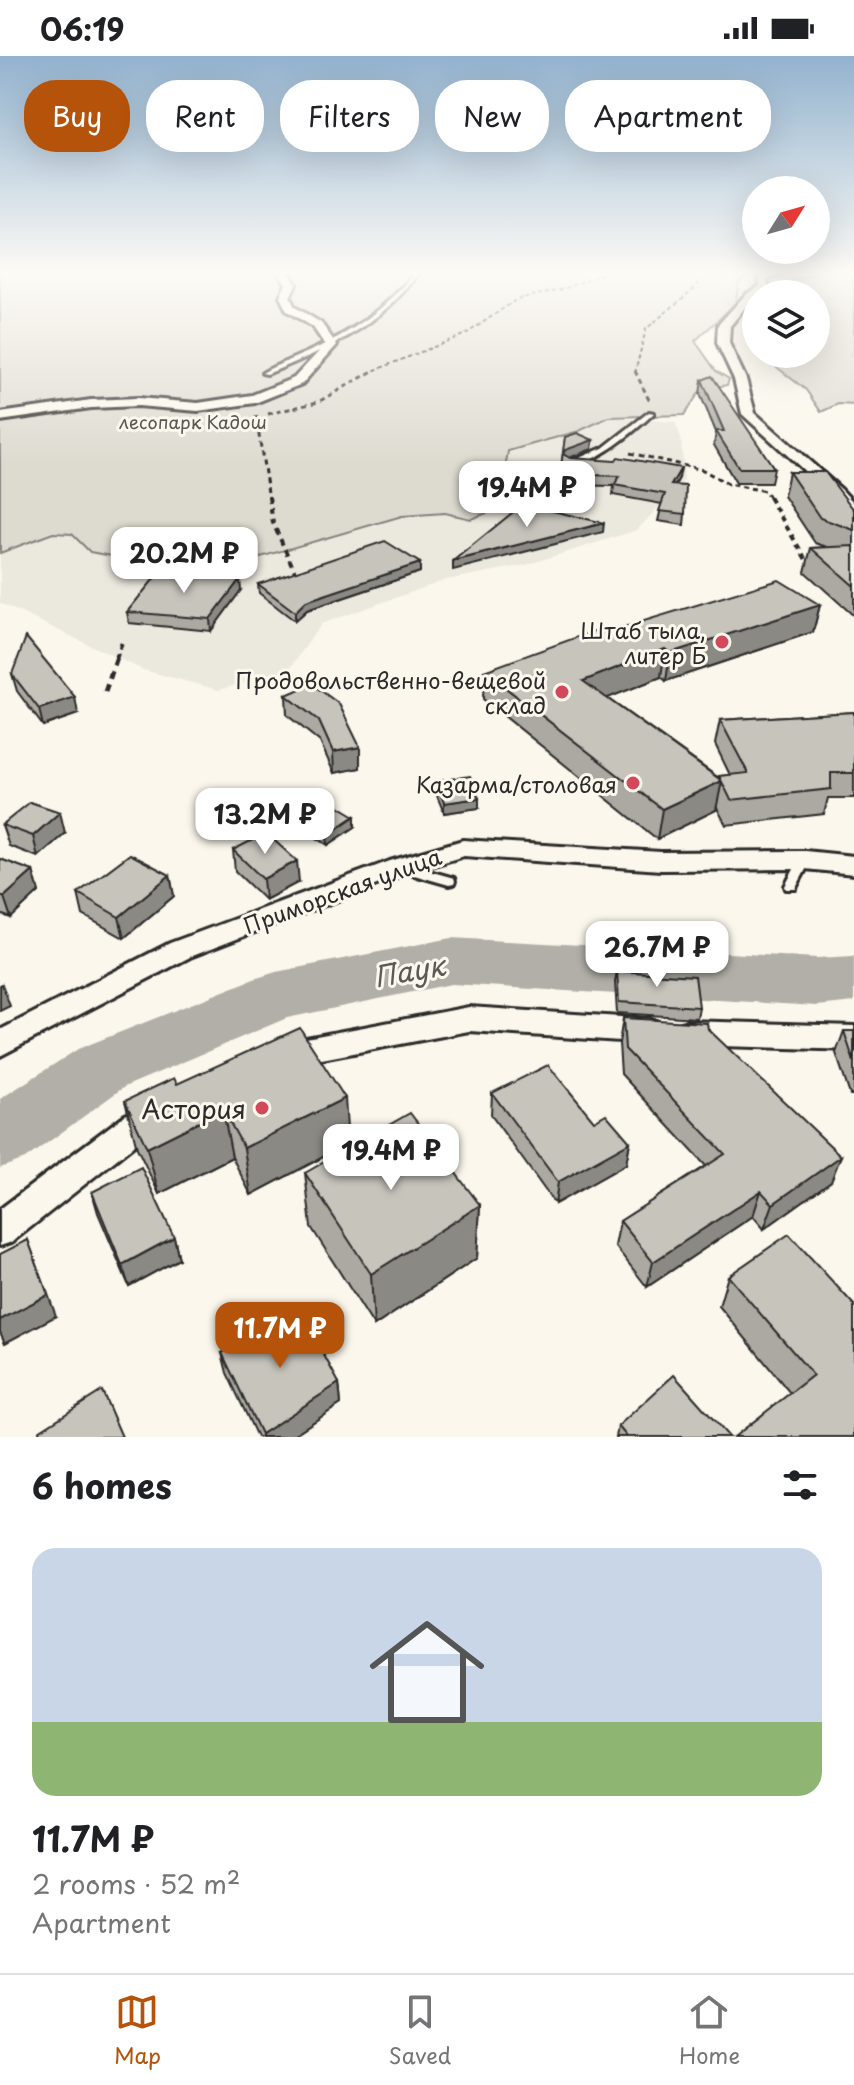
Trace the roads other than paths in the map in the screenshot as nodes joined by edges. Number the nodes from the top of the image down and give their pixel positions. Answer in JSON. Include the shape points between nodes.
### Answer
{"nodes":[{"id":1,"x":326,"y":337,"type":"edge"},
{"id":2,"x":343,"y":337,"type":"edge"},
{"id":3,"x":723,"y":337,"type":"edge"},
{"id":4,"x":331,"y":345,"type":"junction"},
{"id":5,"x":265,"y":373,"type":"dead end"},
{"id":6,"x":651,"y":413,"type":"road end"},
{"id":7,"x":0,"y":417,"type":"edge"},
{"id":8,"x":597,"y":465,"type":"edge"},
{"id":9,"x":854,"y":513,"type":"edge"},
{"id":10,"x":805,"y":860,"type":"junction"},
{"id":11,"x":854,"y":865,"type":"edge"},
{"id":12,"x":399,"y":867,"type":"junction"},
{"id":13,"x":449,"y":881,"type":"dead end"},
{"id":14,"x":791,"y":886,"type":"dead end"},
{"id":15,"x":854,"y":1038,"type":"edge"},
{"id":16,"x":0,"y":1044,"type":"edge"},
{"id":17,"x":255,"y":1067,"type":"edge"},
{"id":18,"x":189,"y":1100,"type":"edge"},
{"id":19,"x":0,"y":1230,"type":"edge"}],
"edges":[{"from":1,"to":4,"type":"street"},
{"from":2,"to":4,"type":"lane"},
{"from":3,"to":9,"type":"street","via":[[749,414]]},
{"from":4,"to":5,"type":"lane"},
{"from":4,"to":7,"type":"street","via":[[298,381],[255,399],[198,407],[91,404]]},
{"from":6,"to":8,"type":"lane","via":[[606,450],[569,463]]},
{"from":10,"to":11,"type":"street","name":"Приморская улица"},
{"from":10,"to":12,"type":"street","name":"Приморская улица","via":[[661,861],[463,848]]},
{"from":10,"to":14,"type":"lane"},
{"from":12,"to":13,"type":"lane"},
{"from":12,"to":16,"type":"street","name":"Приморская улица","via":[[180,950]]},
{"from":15,"to":17,"type":"street","via":[[469,1019],[281,1055]]},
{"from":18,"to":19,"type":"street","via":[[136,1125]]}]}
